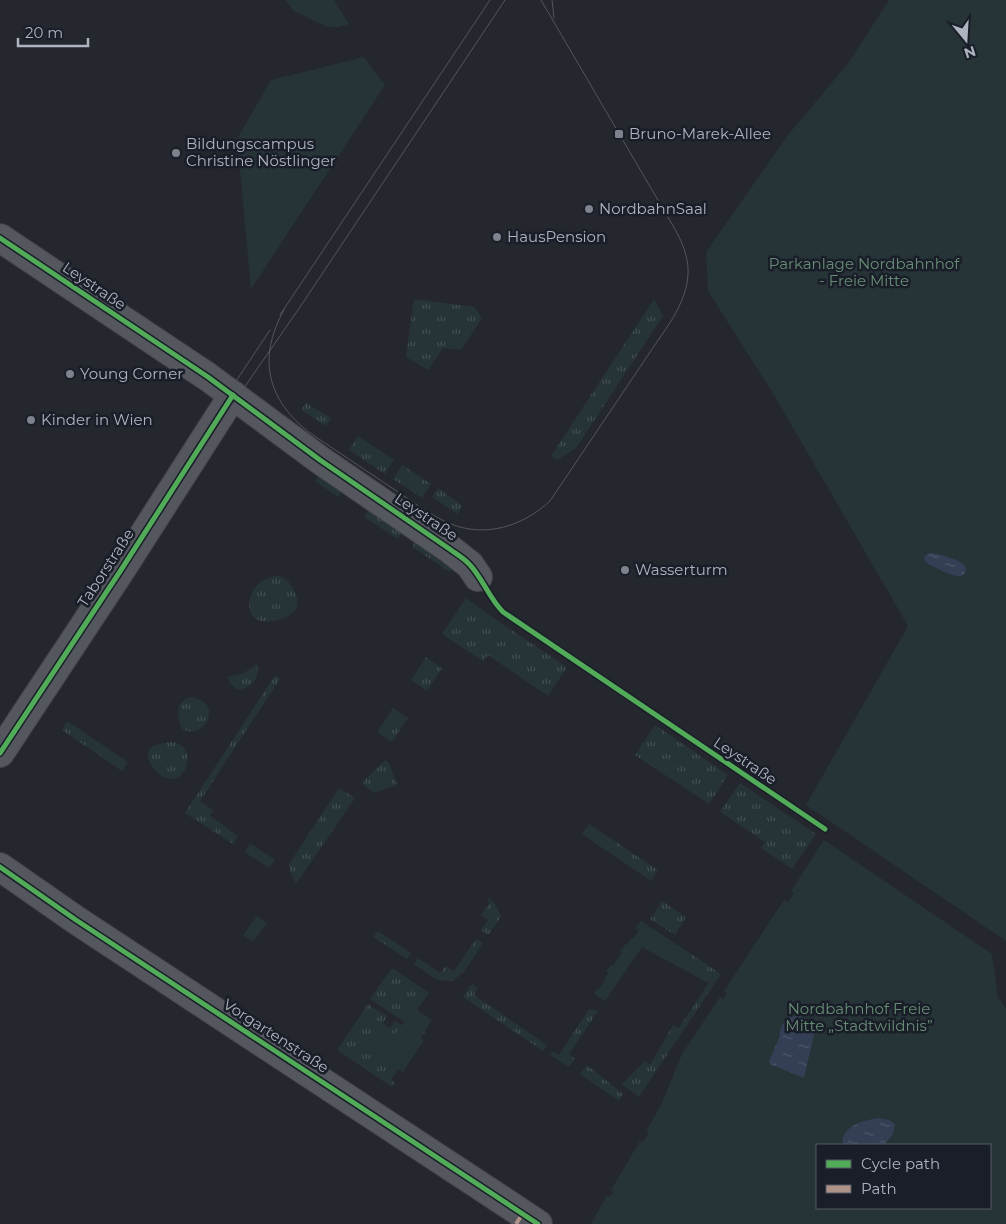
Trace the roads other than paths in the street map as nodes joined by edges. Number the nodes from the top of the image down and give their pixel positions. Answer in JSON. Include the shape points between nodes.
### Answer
{"nodes":[{"id":1,"x":0,"y":238,"type":"edge"},
{"id":2,"x":233,"y":395,"type":"junction"},
{"id":3,"x":478,"y":577,"type":"dead end"},
{"id":4,"x":0,"y":753,"type":"edge"},
{"id":5,"x":0,"y":868,"type":"edge"},
{"id":6,"x":526,"y":1220,"type":"edge"}],
"edges":[{"from":1,"to":2,"type":"street","name":"Leystraße"},
{"from":2,"to":3,"type":"street","name":"Leystraße","via":[[320,460],[451,550]]},
{"from":2,"to":4,"type":"street","name":"Taborstraße"},
{"from":5,"to":6,"type":"street","name":"Vorgartenstraße"}]}
